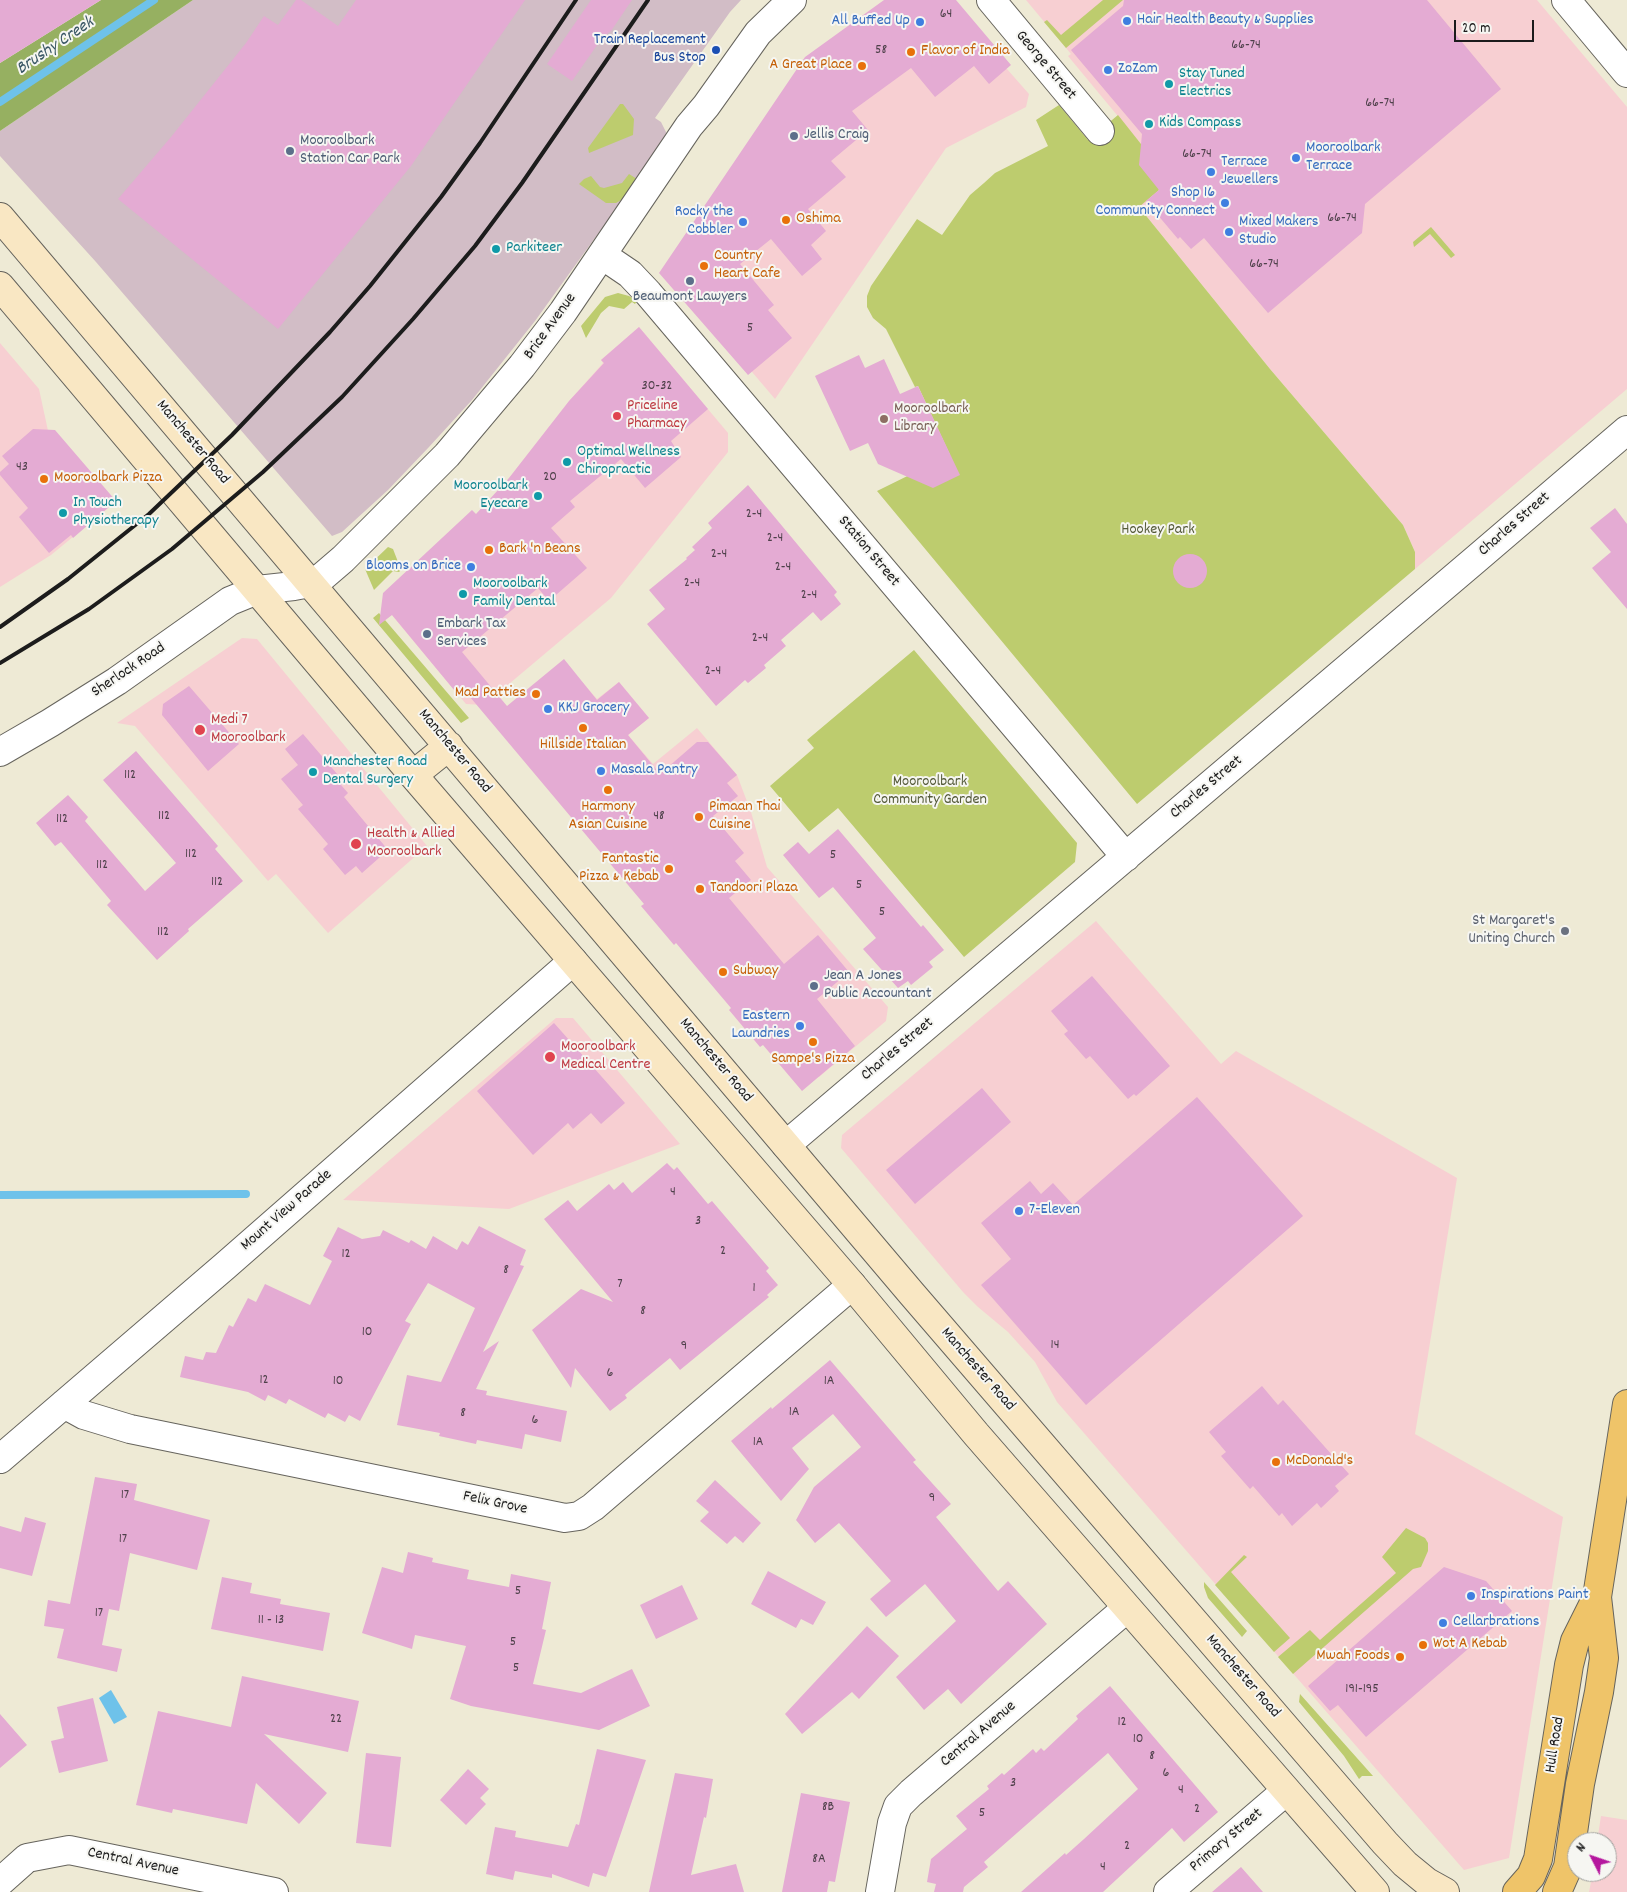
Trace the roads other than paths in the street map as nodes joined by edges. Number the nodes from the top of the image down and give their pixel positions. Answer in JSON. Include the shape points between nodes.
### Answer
{"nodes":[{"id":1,"x":792,"y":0,"type":"edge"},
{"id":2,"x":991,"y":0,"type":"edge"},
{"id":3,"x":1566,"y":0,"type":"edge"},
{"id":4,"x":1627,"y":72,"type":"edge"},
{"id":5,"x":1100,"y":131,"type":"dead end"},
{"id":6,"x":0,"y":217,"type":"edge"},
{"id":7,"x":602,"y":255,"type":"junction"},
{"id":8,"x":0,"y":286,"type":"edge"},
{"id":9,"x":1627,"y":430,"type":"edge"},
{"id":10,"x":310,"y":583,"type":"junction"},
{"id":11,"x":257,"y":590,"type":"junction"},
{"id":12,"x":449,"y":746,"type":"junction"},
{"id":13,"x":0,"y":752,"type":"edge"},
{"id":14,"x":413,"y":775,"type":"junction"},
{"id":15,"x":1126,"y":857,"type":"junction"},
{"id":16,"x":573,"y":961,"type":"junction"},
{"id":17,"x":786,"y":1145,"type":"junction"},
{"id":18,"x":754,"y":1172,"type":"junction"},
{"id":19,"x":852,"y":1285,"type":"junction"},
{"id":20,"x":64,"y":1404,"type":"junction"},
{"id":21,"x":1627,"y":1404,"type":"edge"},
{"id":22,"x":12,"y":1436,"type":"edge"},
{"id":23,"x":0,"y":1459,"type":"edge"},
{"id":24,"x":1159,"y":1580,"type":"junction"},
{"id":25,"x":1597,"y":1597,"type":"junction"},
{"id":26,"x":1127,"y":1608,"type":"junction"},
{"id":27,"x":1286,"y":1791,"type":"junction"},
{"id":28,"x":1574,"y":1832,"type":"edge"},
{"id":29,"x":1542,"y":1833,"type":"junction"},
{"id":30,"x":1567,"y":1836,"type":"edge"},
{"id":31,"x":1567,"y":1868,"type":"edge"},
{"id":32,"x":0,"y":1882,"type":"edge"},
{"id":33,"x":274,"y":1892,"type":"edge"},
{"id":34,"x":880,"y":1892,"type":"edge"},
{"id":35,"x":1168,"y":1892,"type":"edge"},
{"id":36,"x":1374,"y":1892,"type":"edge"},
{"id":37,"x":1444,"y":1892,"type":"edge"},
{"id":38,"x":1517,"y":1892,"type":"edge"},
{"id":39,"x":1557,"y":1892,"type":"edge"}],
"edges":[{"from":1,"to":7,"type":"street","name":"Brice Avenue","via":[[758,33],[689,126]]},
{"from":2,"to":5,"type":"street","name":"George Street"},
{"from":3,"to":4,"type":"street"},
{"from":6,"to":10,"type":"main road","name":"Manchester Road"},
{"from":7,"to":10,"type":"street","name":"Brice Avenue","via":[[564,312],[447,455],[333,568]]},
{"from":7,"to":15,"type":"street","name":"Station Street","via":[[630,274],[648,293]]},
{"from":8,"to":11,"type":"main road"},
{"from":9,"to":15,"type":"street","name":"Charles Street"},
{"from":10,"to":11,"type":"street","name":"Brice Avenue"},
{"from":10,"to":12,"type":"main road","name":"Manchester Road"},
{"from":11,"to":13,"type":"street","name":"Sherlock Road","via":[[222,606],[117,681]]},
{"from":11,"to":14,"type":"main road"},
{"from":12,"to":14,"type":"main road"},
{"from":12,"to":17,"type":"main road","name":"Manchester Road"},
{"from":14,"to":16,"type":"main road"},
{"from":15,"to":17,"type":"street","name":"Charles Street"},
{"from":16,"to":18,"type":"main road"},
{"from":16,"to":20,"type":"street","name":"Mount View Parade"},
{"from":17,"to":18,"type":"main road"},
{"from":17,"to":24,"type":"main road","name":"Manchester Road"},
{"from":18,"to":19,"type":"main road"},
{"from":19,"to":20,"type":"street","name":"Felix Grove","via":[[579,1516],[565,1518],[130,1429],[84,1415]]},
{"from":19,"to":26,"type":"main road"},
{"from":20,"to":22,"type":"street","name":"Mount View Parade"},
{"from":21,"to":25,"type":"main road","name":"Hull Road"},
{"from":22,"to":23,"type":"street","name":"Mount View Parade"},
{"from":24,"to":26,"type":"main road"},
{"from":24,"to":37,"type":"main road","name":"Manchester Road","via":[[1385,1843],[1405,1864]]},
{"from":25,"to":28,"type":"main road","name":"Hull Road","via":[[1604,1658]]},
{"from":25,"to":29,"type":"main road","name":"Hull Road","via":[[1575,1642],[1568,1665]]},
{"from":26,"to":27,"type":"main road"},
{"from":26,"to":34,"type":"street","name":"Central Avenue","via":[[898,1806]]},
{"from":27,"to":35,"type":"street","name":"Primary Street"},
{"from":27,"to":36,"type":"main road"},
{"from":29,"to":30,"type":"main road"},
{"from":29,"to":38,"type":"main road","name":"Hull Road","via":[[1534,1871]]},
{"from":31,"to":39,"type":"main road","name":"Hull Road"},
{"from":32,"to":33,"type":"street","name":"Central Avenue","via":[[27,1858],[69,1850]]}]}
